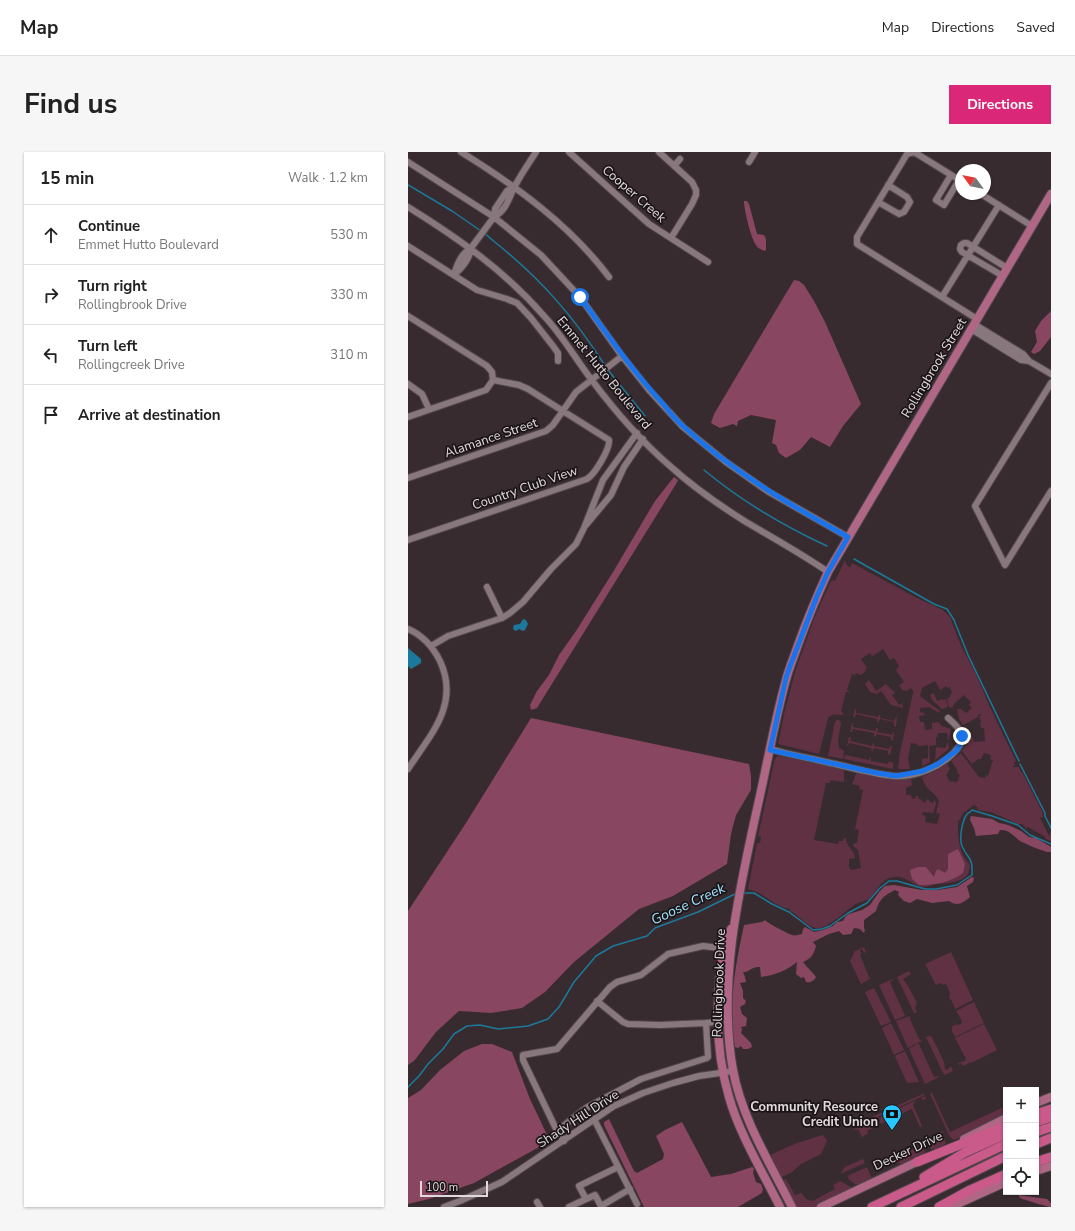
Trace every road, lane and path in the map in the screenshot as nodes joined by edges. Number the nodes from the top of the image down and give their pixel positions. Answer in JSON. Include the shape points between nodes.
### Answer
{"nodes":[{"id":1,"x":461,"y":152,"type":"edge"},
{"id":2,"x":536,"y":152,"type":"edge"},
{"id":3,"x":569,"y":152,"type":"edge"},
{"id":4,"x":659,"y":152,"type":"edge"},
{"id":5,"x":755,"y":152,"type":"edge"},
{"id":6,"x":680,"y":159,"type":"dead end"},
{"id":7,"x":408,"y":162,"type":"edge"},
{"id":8,"x":749,"y":162,"type":"dead end"},
{"id":9,"x":674,"y":166,"type":"junction"},
{"id":10,"x":951,"y":175,"type":"junction"},
{"id":11,"x":955,"y":178,"type":"edge"},
{"id":12,"x":514,"y":186,"type":"junction"},
{"id":13,"x":888,"y":186,"type":"junction"},
{"id":14,"x":955,"y":188,"type":"edge"},
{"id":15,"x":1051,"y":194,"type":"edge"},
{"id":16,"x":991,"y":200,"type":"edge"},
{"id":17,"x":878,"y":202,"type":"junction"},
{"id":18,"x":999,"y":205,"type":"junction"},
{"id":19,"x":408,"y":207,"type":"edge"},
{"id":20,"x":494,"y":217,"type":"junction"},
{"id":21,"x":1032,"y":226,"type":"junction"},
{"id":22,"x":670,"y":238,"type":"junction"},
{"id":23,"x":408,"y":246,"type":"edge"},
{"id":24,"x":973,"y":247,"type":"junction"},
{"id":25,"x":471,"y":248,"type":"junction"},
{"id":26,"x":968,"y":256,"type":"junction"},
{"id":27,"x":708,"y":262,"type":"dead end"},
{"id":28,"x":1007,"y":268,"type":"junction"},
{"id":29,"x":454,"y":275,"type":"junction"},
{"id":30,"x":1003,"y":276,"type":"junction"},
{"id":31,"x":610,"y":277,"type":"dead end"},
{"id":32,"x":942,"y":297,"type":"junction"},
{"id":33,"x":408,"y":316,"type":"edge"},
{"id":34,"x":974,"y":324,"type":"junction"},
{"id":35,"x":622,"y":356,"type":"junction"},
{"id":36,"x":558,"y":361,"type":"dead end"},
{"id":37,"x":1051,"y":374,"type":"edge"},
{"id":38,"x":592,"y":379,"type":"junction"},
{"id":39,"x":493,"y":380,"type":"junction"},
{"id":40,"x":1051,"y":383,"type":"edge"},
{"id":41,"x":408,"y":384,"type":"edge"},
{"id":42,"x":429,"y":409,"type":"junction"},
{"id":43,"x":563,"y":411,"type":"junction"},
{"id":44,"x":408,"y":417,"type":"edge"},
{"id":45,"x":637,"y":433,"type":"junction"},
{"id":46,"x":643,"y":440,"type":"junction"},
{"id":47,"x":408,"y":478,"type":"edge"},
{"id":48,"x":1051,"y":491,"type":"edge"},
{"id":49,"x":584,"y":528,"type":"junction"},
{"id":50,"x":848,"y":537,"type":"junction"},
{"id":51,"x":408,"y":540,"type":"edge"},
{"id":52,"x":828,"y":572,"type":"junction"},
{"id":53,"x":487,"y":587,"type":"dead end"},
{"id":54,"x":502,"y":618,"type":"junction"},
{"id":55,"x":408,"y":629,"type":"edge"},
{"id":56,"x":431,"y":646,"type":"junction"},
{"id":57,"x":948,"y":718,"type":"dead end"},
{"id":58,"x":770,"y":750,"type":"junction"},
{"id":59,"x":408,"y":768,"type":"edge"},
{"id":60,"x":728,"y":949,"type":"junction"},
{"id":61,"x":597,"y":1001,"type":"junction"},
{"id":62,"x":717,"y":1022,"type":"junction"},
{"id":63,"x":706,"y":1023,"type":"junction"},
{"id":64,"x":730,"y":1044,"type":"junction"},
{"id":65,"x":667,"y":1071,"type":"junction"},
{"id":66,"x":734,"y":1071,"type":"junction"},
{"id":67,"x":723,"y":1073,"type":"junction"},
{"id":68,"x":670,"y":1084,"type":"junction"},
{"id":69,"x":1051,"y":1097,"type":"edge"},
{"id":70,"x":1039,"y":1103,"type":"edge"},
{"id":71,"x":1051,"y":1108,"type":"edge"},
{"id":72,"x":1039,"y":1113,"type":"edge"},
{"id":73,"x":1051,"y":1117,"type":"edge"},
{"id":74,"x":594,"y":1119,"type":"junction"},
{"id":75,"x":1003,"y":1119,"type":"edge"},
{"id":76,"x":1039,"y":1121,"type":"edge"},
{"id":77,"x":1003,"y":1127,"type":"edge"},
{"id":78,"x":1051,"y":1127,"type":"edge"},
{"id":79,"x":557,"y":1131,"type":"junction"},
{"id":80,"x":1039,"y":1131,"type":"edge"},
{"id":81,"x":1003,"y":1135,"type":"edge"},
{"id":82,"x":1051,"y":1138,"type":"edge"},
{"id":83,"x":564,"y":1141,"type":"junction"},
{"id":84,"x":1051,"y":1142,"type":"edge"},
{"id":85,"x":1039,"y":1144,"type":"edge"},
{"id":86,"x":1039,"y":1144,"type":"edge"},
{"id":87,"x":1003,"y":1145,"type":"edge"},
{"id":88,"x":1051,"y":1156,"type":"edge"},
{"id":89,"x":1003,"y":1157,"type":"edge"},
{"id":90,"x":1039,"y":1161,"type":"edge"},
{"id":91,"x":917,"y":1162,"type":"junction"},
{"id":92,"x":1051,"y":1166,"type":"edge"},
{"id":93,"x":618,"y":1167,"type":"junction"},
{"id":94,"x":1039,"y":1170,"type":"edge"},
{"id":95,"x":1003,"y":1175,"type":"edge"},
{"id":96,"x":1003,"y":1183,"type":"edge"},
{"id":97,"x":630,"y":1189,"type":"junction"},
{"id":98,"x":910,"y":1190,"type":"junction"},
{"id":99,"x":586,"y":1198,"type":"junction"},
{"id":100,"x":462,"y":1204,"type":"edge"},
{"id":101,"x":637,"y":1204,"type":"dead end"},
{"id":102,"x":444,"y":1207,"type":"edge"},
{"id":103,"x":569,"y":1207,"type":"edge"},
{"id":104,"x":780,"y":1207,"type":"edge"},
{"id":105,"x":792,"y":1207,"type":"edge"},
{"id":106,"x":821,"y":1207,"type":"edge"},
{"id":107,"x":872,"y":1207,"type":"edge"},
{"id":108,"x":901,"y":1207,"type":"edge"},
{"id":109,"x":938,"y":1207,"type":"edge"},
{"id":110,"x":951,"y":1207,"type":"edge"}],
"edges":[{"from":1,"to":12,"type":"street"},
{"from":2,"to":12,"type":"street"},
{"from":3,"to":22,"type":"street","name":"Cooper Creek","via":[[637,214]]},
{"from":4,"to":9,"type":"street"},
{"from":5,"to":8,"type":"street"},
{"from":6,"to":9,"type":"street"},
{"from":7,"to":20,"type":"street","name":"Emmet Hutto Boulevard"},
{"from":9,"to":22,"type":"street","via":[[695,185],[696,195]]},
{"from":10,"to":11,"type":"street"},
{"from":10,"to":13,"type":"street","via":[[914,152],[908,154]]},
{"from":10,"to":14,"type":"street","via":[[936,200],[944,205]]},
{"from":12,"to":20,"type":"street","via":[[512,195],[501,213]]},
{"from":12,"to":31,"type":"street","via":[[566,230]]},
{"from":13,"to":17,"type":"street"},
{"from":13,"to":17,"type":"street","via":[[907,197],[910,202],[904,212],[899,214]]},
{"from":15,"to":21,"type":"main road","name":"Rollingbrook Street"},
{"from":16,"to":18,"type":"street"},
{"from":17,"to":32,"type":"street","via":[[857,238],[858,244]]},
{"from":18,"to":21,"type":"street"},
{"from":18,"to":24,"type":"street"},
{"from":19,"to":25,"type":"street","name":"Emmet Hutto Boulevard"},
{"from":20,"to":25,"type":"street"},
{"from":20,"to":35,"type":"street","name":"Emmet Hutto Boulevard","via":[[541,255],[580,297]]},
{"from":21,"to":28,"type":"main road","name":"Rollingbrook Street"},
{"from":22,"to":27,"type":"street","name":"Cooper Creek"},
{"from":23,"to":29,"type":"street"},
{"from":24,"to":26,"type":"street"},
{"from":24,"to":26,"type":"street","via":[[964,243],[961,245],[960,249]]},
{"from":24,"to":28,"type":"street"},
{"from":25,"to":29,"type":"street","via":[[457,264]]},
{"from":25,"to":38,"type":"street","name":"Emmet Hutto Boulevard","via":[[521,291],[545,316]]},
{"from":26,"to":30,"type":"street"},
{"from":26,"to":32,"type":"street"},
{"from":28,"to":30,"type":"main road","name":"Rollingbrook Street"},
{"from":29,"to":36,"type":"street","via":[[477,290],[517,303],[558,353]]},
{"from":30,"to":34,"type":"main road","name":"Rollingbrook Street"},
{"from":32,"to":34,"type":"street"},
{"from":33,"to":39,"type":"street","via":[[487,366],[492,372]]},
{"from":34,"to":37,"type":"street"},
{"from":34,"to":50,"type":"main road","name":"Rollingbrook Street"},
{"from":35,"to":38,"type":"street","name":"Alamance Street"},
{"from":35,"to":50,"type":"street","name":"Emmet Hutto Boulevard","via":[[683,427],[726,462],[773,494]]},
{"from":38,"to":43,"type":"street","name":"Alamance Street","via":[[576,392]]},
{"from":38,"to":45,"type":"street","name":"Emmet Hutto Boulevard"},
{"from":39,"to":42,"type":"street","via":[[486,390]]},
{"from":39,"to":43,"type":"street","via":[[519,385]]},
{"from":40,"to":48,"type":"street","via":[[974,506],[1005,565]]},
{"from":41,"to":42,"type":"street","via":[[422,394]]},
{"from":42,"to":44,"type":"street"},
{"from":43,"to":47,"type":"street","name":"Alamance Street","via":[[546,431]]},
{"from":43,"to":51,"type":"street","name":"Country Club View","via":[[609,440],[592,475],[587,479]]},
{"from":45,"to":46,"type":"street","name":"Emmet Hutto Boulevard"},
{"from":45,"to":49,"type":"street","via":[[603,480]]},
{"from":46,"to":49,"type":"street","via":[[624,467],[611,495]]},
{"from":46,"to":52,"type":"street","name":"Emmet Hutto Boulevard","via":[[670,466],[711,498]]},
{"from":49,"to":54,"type":"street","via":[[569,552],[523,602]]},
{"from":50,"to":52,"type":"main road","name":"Rollingbrook Street"},
{"from":52,"to":58,"type":"main road","via":[[811,609],[786,678]]},
{"from":53,"to":54,"type":"street"},
{"from":54,"to":56,"type":"street","via":[[448,636]]},
{"from":55,"to":56,"type":"street"},
{"from":56,"to":59,"type":"street","via":[[443,668],[447,684],[446,705],[439,722]]},
{"from":57,"to":58,"type":"street","via":[[960,729],[960,745],[938,764],[908,774],[896,776],[877,773]]},
{"from":58,"to":60,"type":"main road","name":"Rollingbrook Drive","via":[[734,922],[728,934]]},
{"from":60,"to":61,"type":"street","via":[[703,946],[668,954],[641,975],[614,984]]},
{"from":60,"to":62,"type":"main road","name":"Rollingbrook Drive","via":[[720,971]]},
{"from":60,"to":64,"type":"main road","name":"Rollingbrook Drive"},
{"from":61,"to":63,"type":"street","via":[[628,1024]]},
{"from":61,"to":79,"type":"street","via":[[557,1049],[523,1055],[523,1060]]},
{"from":62,"to":63,"type":"street"},
{"from":62,"to":64,"type":"main road","via":[[722,1026]]},
{"from":62,"to":67,"type":"main road","name":"Rollingbrook Drive"},
{"from":63,"to":65,"type":"street","via":[[708,1057]]},
{"from":64,"to":66,"type":"main road","name":"Rollingbrook Drive"},
{"from":65,"to":68,"type":"street"},
{"from":65,"to":79,"type":"street","via":[[642,1078],[586,1108]]},
{"from":66,"to":67,"type":"street","name":"Shady Hill Drive"},
{"from":66,"to":105,"type":"main road","name":"Rollingbrook Drive","via":[[746,1113]]},
{"from":67,"to":68,"type":"street","name":"Shady Hill Drive"},
{"from":67,"to":104,"type":"main road","name":"Rollingbrook Drive","via":[[737,1121]]},
{"from":68,"to":74,"type":"street","name":"Shady Hill Drive","via":[[621,1103]]},
{"from":69,"to":70,"type":"main road"},
{"from":71,"to":72,"type":"highway"},
{"from":73,"to":76,"type":"highway"},
{"from":74,"to":83,"type":"street","name":"Shady Hill Drive"},
{"from":74,"to":93,"type":"street"},
{"from":75,"to":91,"type":"main road","name":"Decker Drive"},
{"from":77,"to":91,"type":"highway"},
{"from":78,"to":80,"type":"highway"},
{"from":79,"to":83,"type":"street"},
{"from":81,"to":98,"type":"highway","via":[[958,1157],[920,1180]]},
{"from":82,"to":85,"type":"highway"},
{"from":83,"to":100,"type":"street","name":"Shady Hill Drive","via":[[502,1182]]},
{"from":84,"to":86,"type":"highway"},
{"from":87,"to":98,"type":"highway"},
{"from":88,"to":90,"type":"highway"},
{"from":89,"to":108,"type":"highway"},
{"from":91,"to":106,"type":"main road","name":"Decker Drive"},
{"from":92,"to":94,"type":"main road"},
{"from":93,"to":97,"type":"street"},
{"from":93,"to":99,"type":"street","via":[[580,1186]]},
{"from":95,"to":109,"type":"highway"},
{"from":96,"to":110,"type":"main road"},
{"from":97,"to":99,"type":"street","via":[[601,1206],[595,1195]]},
{"from":97,"to":101,"type":"street"},
{"from":98,"to":107,"type":"highway"},
{"from":99,"to":103,"type":"street"},
{"from":100,"to":102,"type":"street","name":"Shady Hill Drive"}]}
